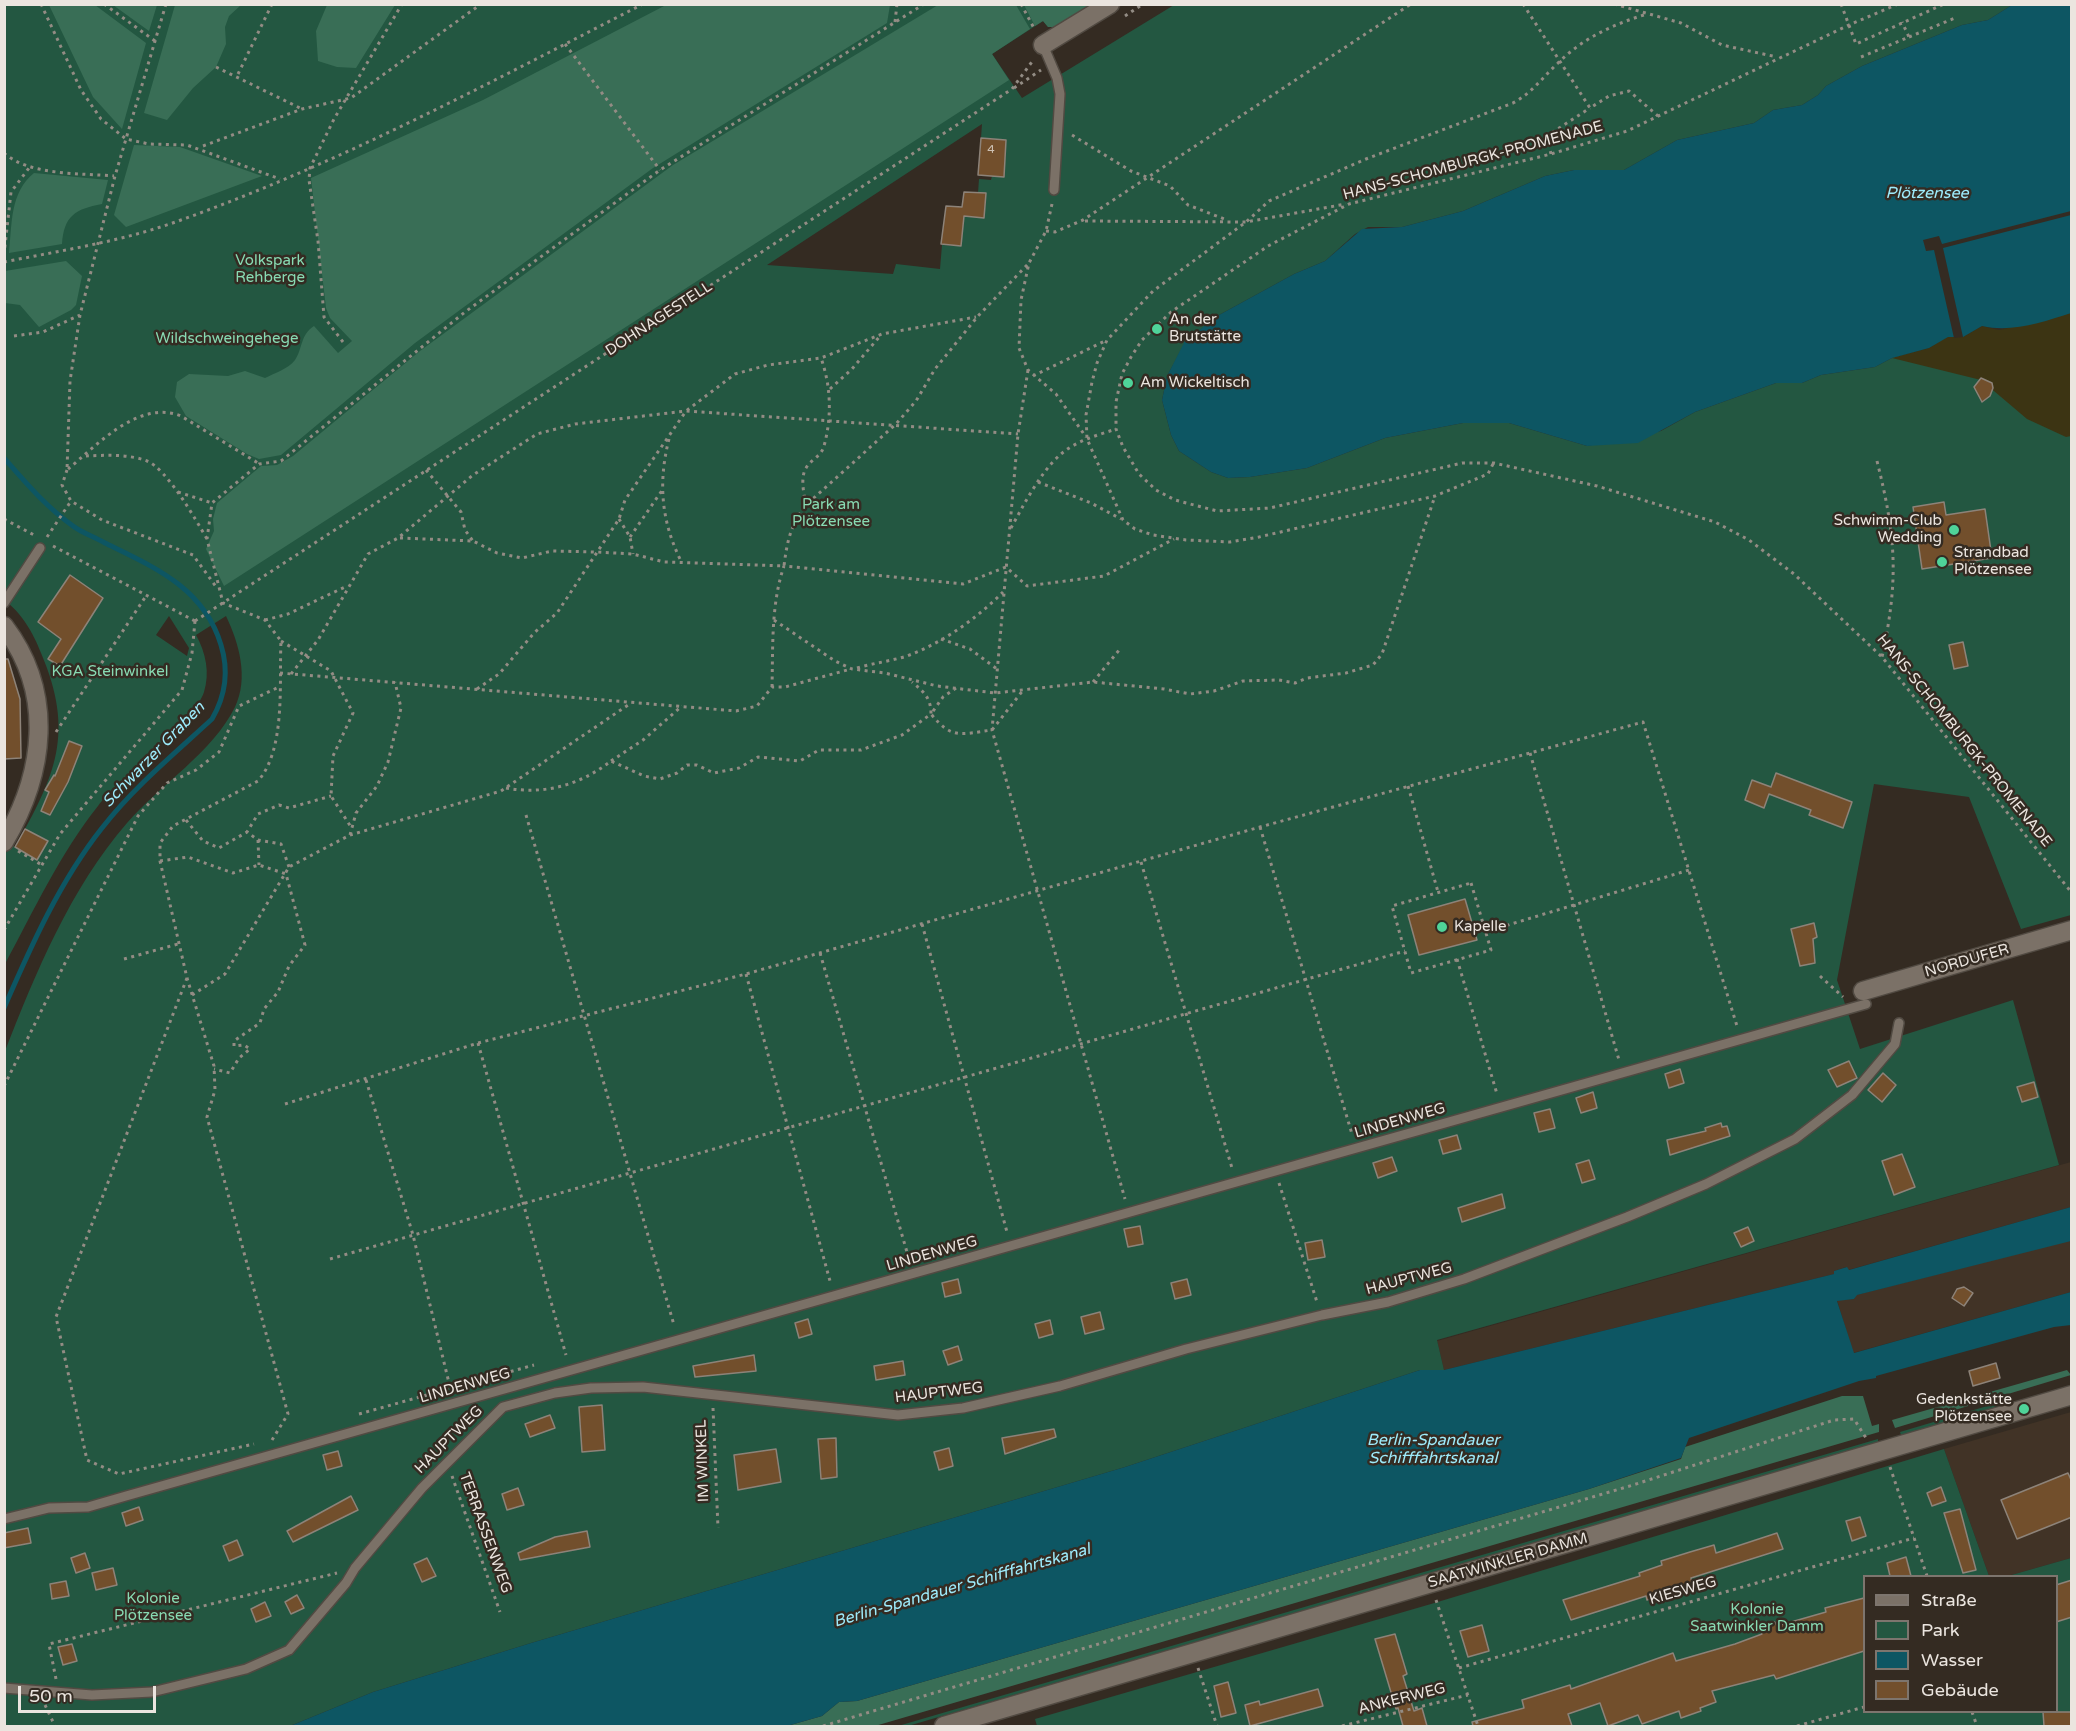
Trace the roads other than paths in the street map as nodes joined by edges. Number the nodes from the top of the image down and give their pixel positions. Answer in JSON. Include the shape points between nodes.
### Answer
{"nodes":[{"id":1,"x":1110,"y":4,"type":"edge"},
{"id":2,"x":1043,"y":45,"type":"joint"},
{"id":3,"x":1054,"y":190,"type":"road end"},
{"id":4,"x":42,"y":544,"type":"road end"},
{"id":5,"x":4,"y":603,"type":"edge"},
{"id":6,"x":4,"y":626,"type":"edge"},
{"id":7,"x":7,"y":844,"type":"edge"},
{"id":8,"x":2072,"y":930,"type":"edge"},
{"id":9,"x":1864,"y":998,"type":"joint"},
{"id":10,"x":1899,"y":1023,"type":"dead end"},
{"id":11,"x":553,"y":1377,"type":"junction"},
{"id":12,"x":555,"y":1393,"type":"junction"},
{"id":13,"x":2072,"y":1395,"type":"edge"},
{"id":14,"x":4,"y":1519,"type":"edge"},
{"id":15,"x":4,"y":1688,"type":"edge"},
{"id":16,"x":951,"y":1726,"type":"edge"}],
"edges":[{"from":1,"to":2,"type":"main road"},
{"from":2,"to":3,"type":"lane","via":[[1058,86]]},
{"from":4,"to":5,"type":"lane"},
{"from":6,"to":7,"type":"main road","via":[[21,654],[39,710],[39,754]]},
{"from":8,"to":9,"type":"main road","name":"NORDUFER"},
{"from":9,"to":11,"type":"lane","name":"LINDENWEG","via":[[1275,1172]]},
{"from":10,"to":12,"type":"lane","name":"HAUPTWEG","via":[[1895,1044],[1852,1095],[1795,1139],[1706,1184],[1464,1279],[1388,1302],[1322,1315],[1060,1386],[963,1408],[898,1415],[644,1387]]},
{"from":11,"to":12,"type":"lane"},
{"from":11,"to":14,"type":"lane","name":"LINDENWEG","via":[[88,1507],[49,1508]]},
{"from":12,"to":15,"type":"lane","name":"HAUPTWEG","via":[[503,1407],[422,1488],[289,1650],[246,1670],[152,1692],[92,1695]]},
{"from":13,"to":16,"type":"main road","name":"SAATWINKLER DAMM"}]}
